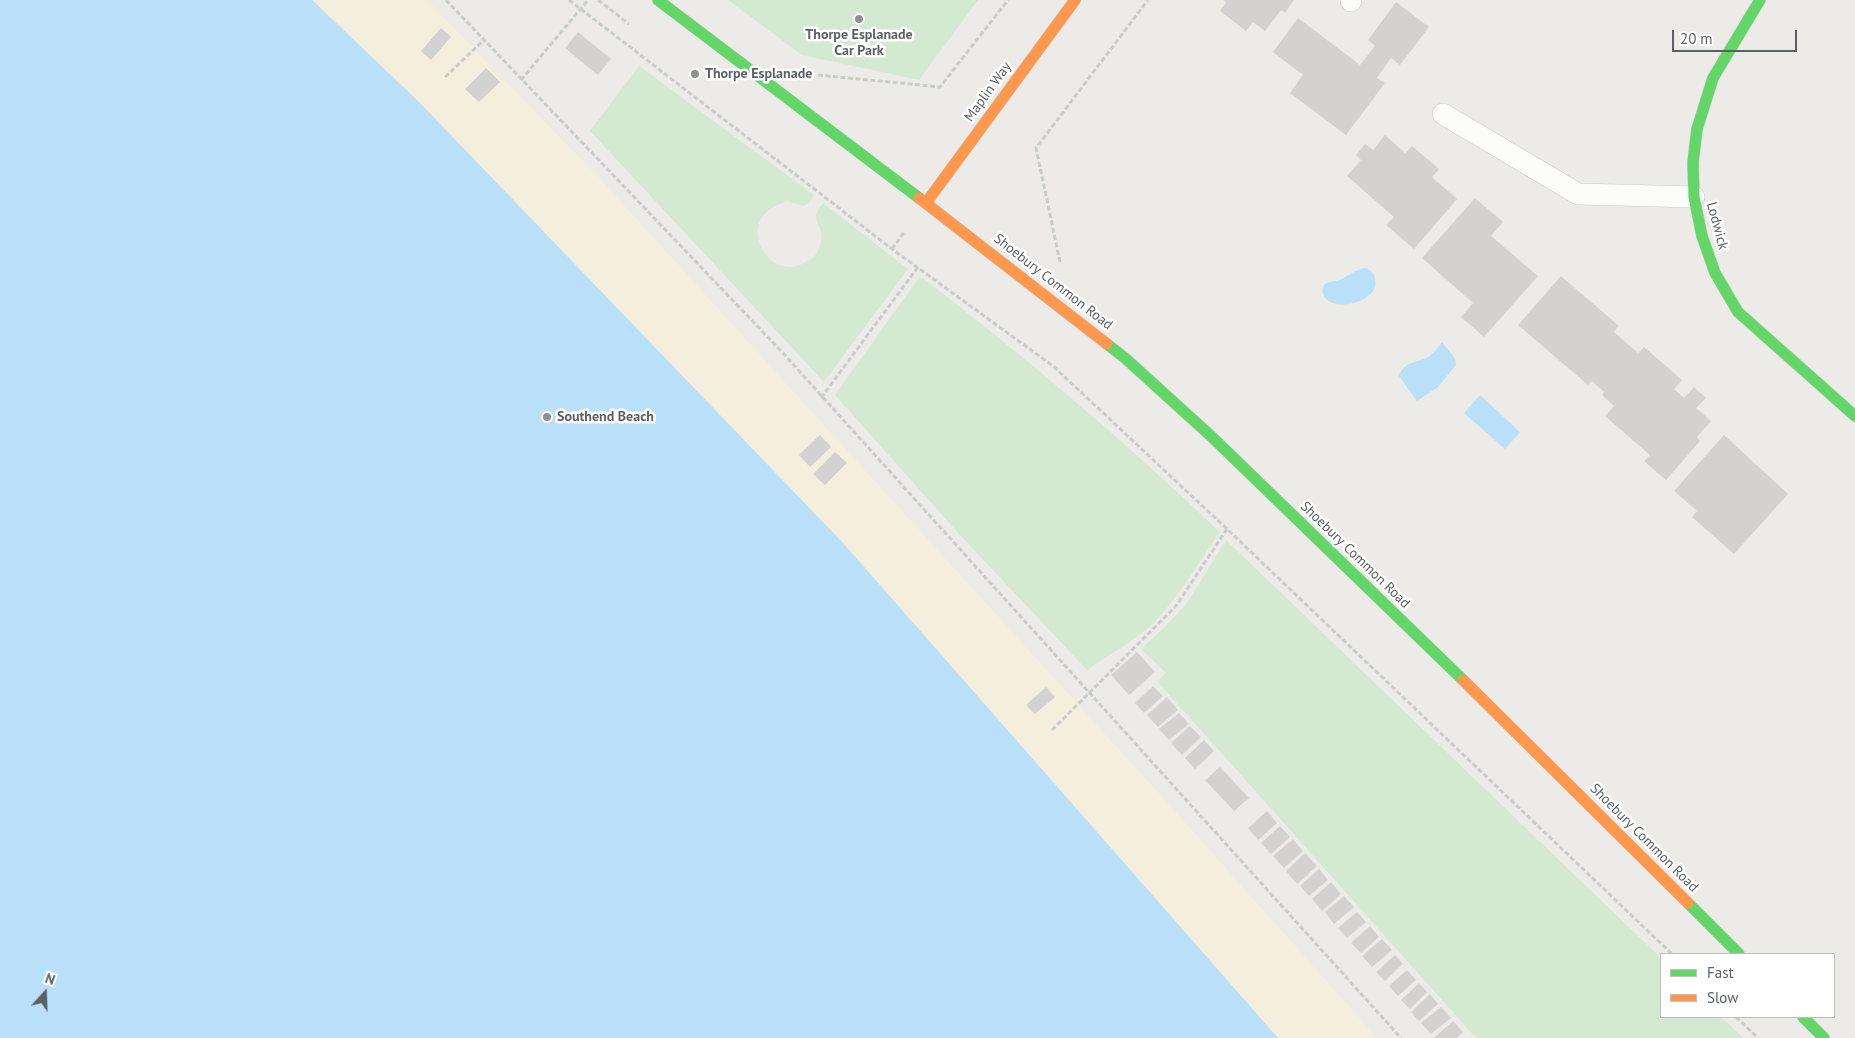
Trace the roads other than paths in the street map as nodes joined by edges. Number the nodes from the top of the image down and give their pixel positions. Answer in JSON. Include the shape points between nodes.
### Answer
{"nodes":[{"id":1,"x":658,"y":0,"type":"edge"},
{"id":2,"x":1075,"y":0,"type":"edge"},
{"id":3,"x":1760,"y":0,"type":"edge"},
{"id":4,"x":1443,"y":114,"type":"dead end"},
{"id":5,"x":1694,"y":196,"type":"junction"},
{"id":6,"x":926,"y":203,"type":"junction"},
{"id":7,"x":1855,"y":416,"type":"edge"},
{"id":8,"x":1738,"y":953,"type":"edge"},
{"id":9,"x":1804,"y":1018,"type":"edge"},
{"id":10,"x":1824,"y":1038,"type":"edge"}],
"edges":[{"from":1,"to":6,"type":"main road"},
{"from":2,"to":6,"type":"main road","name":"Maplin Way"},
{"from":3,"to":5,"type":"main road","name":"Lodwick","via":[[1713,78],[1697,129],[1693,162]]},
{"from":4,"to":5,"type":"lane","via":[[1578,194]]},
{"from":5,"to":7,"type":"main road","name":"Lodwick","via":[[1702,236],[1715,273],[1738,312]]},
{"from":6,"to":8,"type":"main road","name":"Shoebury Common Road","via":[[1109,344],[1212,437],[1526,741]]},
{"from":9,"to":10,"type":"main road"}]}
